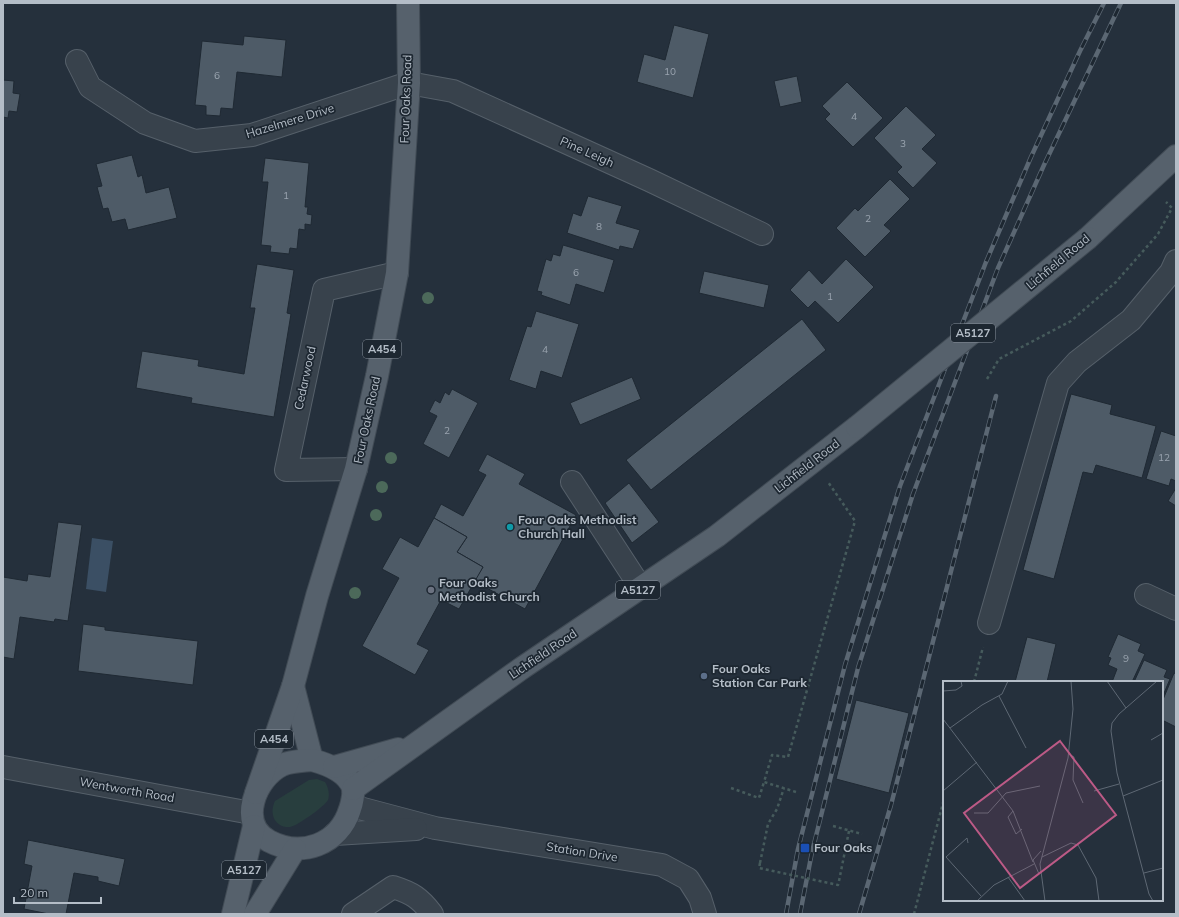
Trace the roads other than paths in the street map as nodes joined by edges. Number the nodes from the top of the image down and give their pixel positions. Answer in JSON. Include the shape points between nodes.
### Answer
{"nodes":[{"id":1,"x":408,"y":3,"type":"edge"},
{"id":2,"x":77,"y":61,"type":"dead end"},
{"id":3,"x":409,"y":83,"type":"junction"},
{"id":4,"x":1176,"y":156,"type":"edge"},
{"id":5,"x":762,"y":234,"type":"dead end"},
{"id":6,"x":1176,"y":261,"type":"edge"},
{"id":7,"x":397,"y":273,"type":"junction"},
{"id":8,"x":356,"y":469,"type":"junction"},
{"id":9,"x":572,"y":482,"type":"dead end"},
{"id":10,"x":641,"y":588,"type":"junction"},
{"id":11,"x":1146,"y":595,"type":"dead end"},
{"id":12,"x":1176,"y":609,"type":"edge"},
{"id":13,"x":989,"y":623,"type":"road end"},
{"id":14,"x":293,"y":686,"type":"junction"},
{"id":15,"x":413,"y":745,"type":"junction"},
{"id":16,"x":312,"y":760,"type":"junction"},
{"id":17,"x":3,"y":767,"type":"edge"},
{"id":18,"x":334,"y":767,"type":"junction"},
{"id":19,"x":352,"y":797,"type":"junction"},
{"id":20,"x":254,"y":811,"type":"junction"},
{"id":21,"x":435,"y":828,"type":"junction"},
{"id":22,"x":335,"y":834,"type":"junction"},
{"id":23,"x":295,"y":849,"type":"junction"},
{"id":24,"x":233,"y":914,"type":"edge"},
{"id":25,"x":255,"y":914,"type":"edge"},
{"id":26,"x":353,"y":914,"type":"edge"},
{"id":27,"x":432,"y":914,"type":"edge"},
{"id":28,"x":705,"y":914,"type":"edge"}],
"edges":[{"from":1,"to":3,"type":"main road","name":"Four Oaks Road","number":"A454"},
{"from":2,"to":3,"type":"street","name":"Hazelmere Drive","via":[[90,87],[145,123],[195,141],[252,135]]},
{"from":3,"to":5,"type":"street","name":"Pine Leigh","via":[[452,91]]},
{"from":3,"to":7,"type":"main road","name":"Four Oaks Road","number":"A454"},
{"from":4,"to":10,"type":"main road","name":"Lichfield Road","number":"A5127","bridge":true,"via":[[1088,238],[857,427],[717,536]]},
{"from":6,"to":13,"type":"street","via":[[1171,272],[1131,320],[1077,362],[1058,383]]},
{"from":7,"to":8,"type":"main road","name":"Four Oaks Road","number":"A454"},
{"from":7,"to":8,"type":"street","name":"Cedarwood","via":[[324,290],[286,470]]},
{"from":8,"to":14,"type":"main road","name":"Four Oaks Road","number":"A454","via":[[317,596]]},
{"from":9,"to":10,"type":"street"},
{"from":10,"to":15,"type":"main road","name":"Lichfield Road","number":"A5127"},
{"from":11,"to":12,"type":"street"},
{"from":14,"to":16,"type":"main road","name":"Four Oaks Road","number":"A454"},
{"from":14,"to":20,"type":"main road","name":"Four Oaks Road","number":"A454"},
{"from":15,"to":18,"type":"main road","name":"Lichfield Road","number":"A5127"},
{"from":15,"to":19,"type":"main road","name":"Lichfield Road","number":"A5127"},
{"from":16,"to":18,"type":"main road"},
{"from":16,"to":20,"type":"main road","via":[[291,762],[270,773],[264,779]]},
{"from":17,"to":20,"type":"street","name":"Wentworth Road"},
{"from":18,"to":19,"type":"main road","via":[[345,777]]},
{"from":19,"to":21,"type":"street","name":"Station Drive"},
{"from":19,"to":22,"type":"main road","via":[[348,817]]},
{"from":20,"to":23,"type":"main road","via":[[264,838],[277,845]]},
{"from":20,"to":24,"type":"main road","number":"A5127"},
{"from":21,"to":22,"type":"street","name":"Station Drive"},
{"from":21,"to":28,"type":"street","name":"Station Drive","via":[[662,865],[688,879],[700,898]]},
{"from":22,"to":23,"type":"main road","via":[[315,846]]},
{"from":23,"to":25,"type":"main road","number":"A5127"},
{"from":26,"to":27,"type":"street","via":[[393,888],[409,892],[424,903]]}]}
